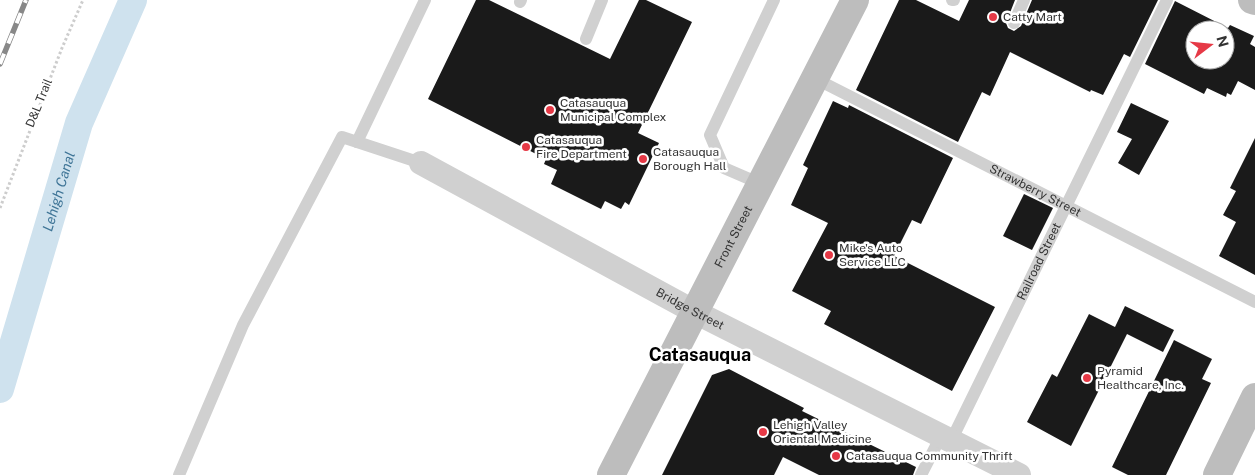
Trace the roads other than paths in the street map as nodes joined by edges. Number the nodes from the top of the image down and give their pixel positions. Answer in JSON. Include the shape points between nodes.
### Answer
{"nodes":[{"id":1,"x":425,"y":0,"type":"edge"},
{"id":2,"x":602,"y":0,"type":"edge"},
{"id":3,"x":774,"y":0,"type":"edge"},
{"id":4,"x":855,"y":0,"type":"edge"},
{"id":5,"x":1024,"y":0,"type":"edge"},
{"id":6,"x":1167,"y":0,"type":"edge"},
{"id":7,"x":1014,"y":23,"type":"dead end"},
{"id":8,"x":586,"y":39,"type":"dead end"},
{"id":9,"x":816,"y":79,"type":"junction"},
{"id":10,"x":357,"y":142,"type":"junction"},
{"id":11,"x":421,"y":163,"type":"joint"},
{"id":12,"x":761,"y":184,"type":"junction"},
{"id":13,"x":1066,"y":206,"type":"junction"},
{"id":14,"x":1255,"y":302,"type":"edge"},
{"id":15,"x":695,"y":312,"type":"junction"},
{"id":16,"x":1255,"y":397,"type":"edge"},
{"id":17,"x":946,"y":438,"type":"junction"},
{"id":18,"x":180,"y":475,"type":"edge"},
{"id":19,"x":611,"y":475,"type":"edge"},
{"id":20,"x":921,"y":475,"type":"edge"},
{"id":21,"x":1018,"y":475,"type":"edge"},
{"id":22,"x":1217,"y":475,"type":"edge"}],
"edges":[{"from":1,"to":10,"type":"lane"},
{"from":2,"to":8,"type":"lane"},
{"from":3,"to":12,"type":"lane","via":[[710,135],[724,168]]},
{"from":4,"to":9,"type":"main road","name":"Front Street"},
{"from":5,"to":7,"type":"lane"},
{"from":6,"to":13,"type":"lane","name":"Railroad Street"},
{"from":9,"to":12,"type":"main road","name":"Front Street"},
{"from":9,"to":13,"type":"lane","name":"Strawberry Street"},
{"from":10,"to":11,"type":"lane"},
{"from":10,"to":18,"type":"lane","via":[[342,137],[306,203],[243,325]]},
{"from":11,"to":15,"type":"street","name":"Bridge Street"},
{"from":12,"to":15,"type":"main road","name":"Front Street"},
{"from":13,"to":14,"type":"lane","name":"Strawberry Street"},
{"from":13,"to":17,"type":"lane","name":"Railroad Street"},
{"from":15,"to":17,"type":"street","name":"Bridge Street"},
{"from":15,"to":19,"type":"main road","name":"Front Street"},
{"from":16,"to":22,"type":"main road"},
{"from":17,"to":20,"type":"lane","name":"Railroad Street"},
{"from":17,"to":21,"type":"street","name":"Bridge Street"}]}
